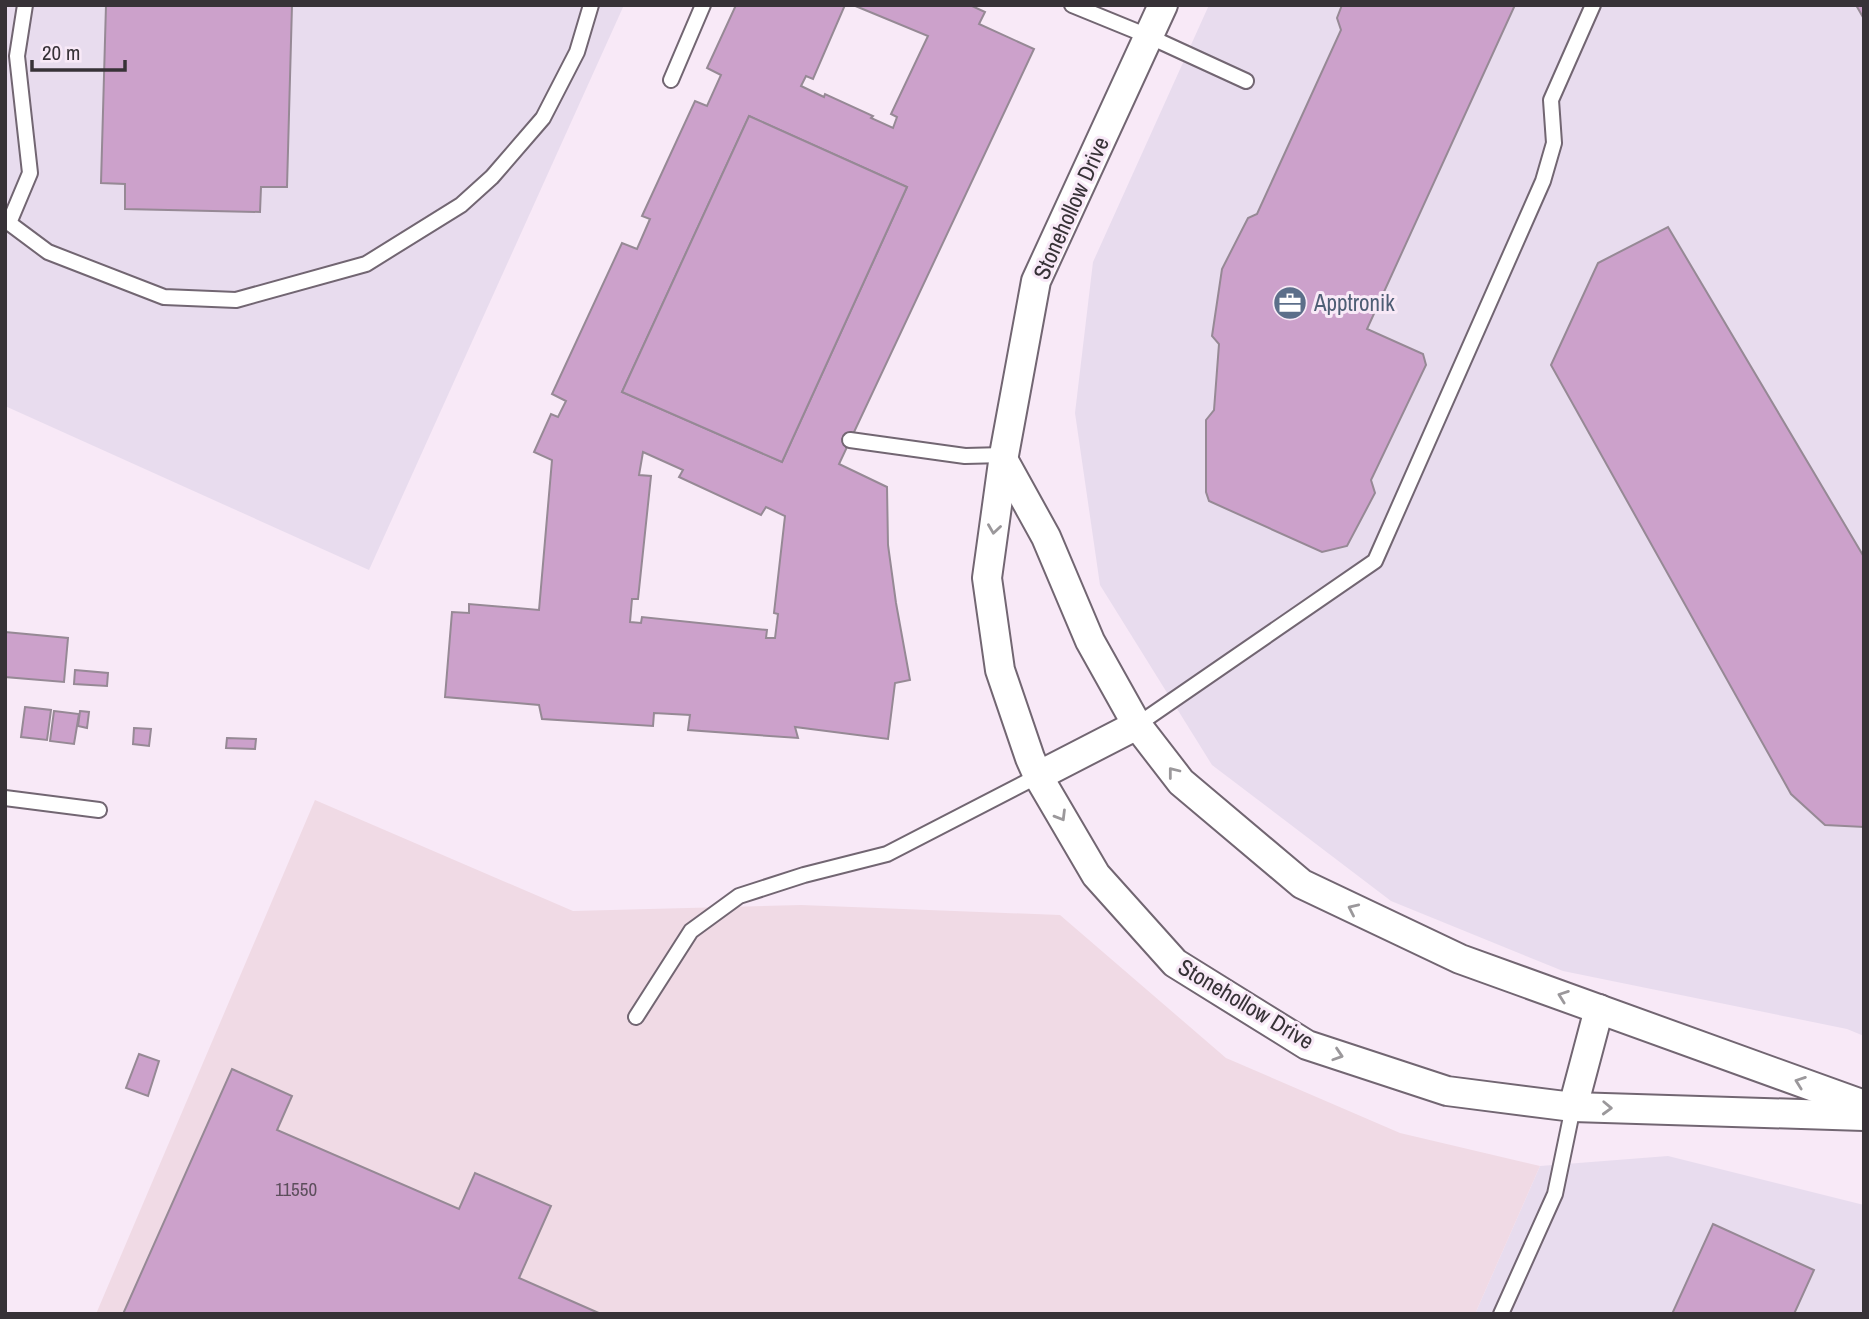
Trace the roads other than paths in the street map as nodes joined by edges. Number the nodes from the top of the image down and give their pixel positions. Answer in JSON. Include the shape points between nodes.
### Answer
{"nodes":[{"id":1,"x":25,"y":5,"type":"edge"},
{"id":2,"x":591,"y":5,"type":"edge"},
{"id":3,"x":703,"y":5,"type":"edge"},
{"id":4,"x":1072,"y":5,"type":"edge"},
{"id":5,"x":1163,"y":5,"type":"edge"},
{"id":6,"x":1592,"y":5,"type":"edge"},
{"id":7,"x":1148,"y":36,"type":"junction"},
{"id":8,"x":671,"y":80,"type":"dead end"},
{"id":9,"x":1246,"y":81,"type":"dead end"},
{"id":10,"x":7,"y":222,"type":"edge"},
{"id":11,"x":850,"y":440,"type":"dead end"},
{"id":12,"x":1004,"y":458,"type":"junction"},
{"id":13,"x":1137,"y":724,"type":"junction"},
{"id":14,"x":1038,"y":776,"type":"junction"},
{"id":15,"x":5,"y":798,"type":"edge"},
{"id":16,"x":99,"y":810,"type":"dead end"},
{"id":17,"x":1599,"y":1009,"type":"junction"},
{"id":18,"x":636,"y":1017,"type":"dead end"},
{"id":19,"x":1864,"y":1105,"type":"edge"},
{"id":20,"x":1573,"y":1107,"type":"junction"},
{"id":21,"x":1864,"y":1116,"type":"edge"},
{"id":22,"x":1502,"y":1314,"type":"edge"}],
"edges":[{"from":1,"to":10,"type":"lane","via":[[18,56],[30,173]]},
{"from":2,"to":10,"type":"lane","via":[[577,52],[544,118],[461,205],[366,264],[236,300],[164,297],[48,251]]},
{"from":3,"to":8,"type":"lane"},
{"from":4,"to":7,"type":"lane"},
{"from":5,"to":7,"type":"street","name":"Stonehollow Drive"},
{"from":6,"to":13,"type":"lane","via":[[1551,100],[1555,143],[1542,181],[1375,561]]},
{"from":7,"to":9,"type":"lane"},
{"from":7,"to":12,"type":"street","name":"Stonehollow Drive","via":[[1036,281]]},
{"from":11,"to":12,"type":"lane"},
{"from":12,"to":13,"type":"street","via":[[1046,537],[1090,641]]},
{"from":12,"to":14,"type":"street","name":"Stonehollow Drive","one_way":true,"via":[[987,578],[1000,670]]},
{"from":13,"to":14,"type":"street"},
{"from":17,"to":13,"type":"street","one_way":true,"via":[[1460,959],[1302,884],[1181,782]]},
{"from":14,"to":18,"type":"lane","via":[[887,853],[739,895],[691,931]]},
{"from":14,"to":20,"type":"street","name":"Stonehollow Drive","one_way":true,"via":[[1096,875],[1175,963],[1307,1045],[1447,1091]]},
{"from":15,"to":16,"type":"lane"},
{"from":19,"to":17,"type":"street","one_way":true},
{"from":17,"to":20,"type":"street"},
{"from":20,"to":21,"type":"street","name":"Stonehollow Drive","one_way":true},
{"from":20,"to":22,"type":"lane","via":[[1555,1194]]}]}
